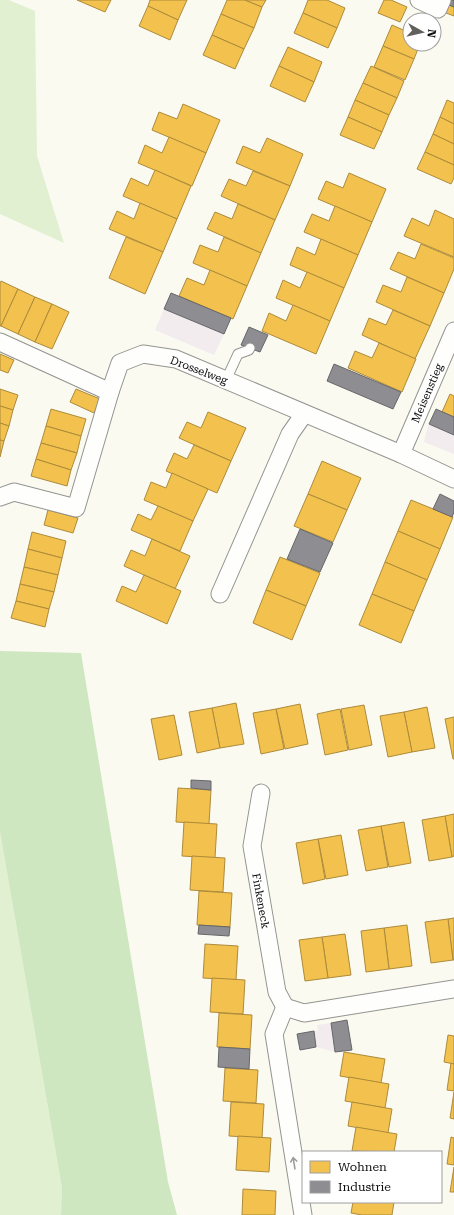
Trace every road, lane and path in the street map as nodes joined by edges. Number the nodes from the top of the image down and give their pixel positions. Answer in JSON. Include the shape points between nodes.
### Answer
{"nodes":[{"id":1,"x":419,"y":0,"type":"edge"},
{"id":2,"x":442,"y":0,"type":"edge"},
{"id":3,"x":454,"y":331,"type":"edge"},
{"id":4,"x":0,"y":342,"type":"edge"},
{"id":5,"x":250,"y":348,"type":"dead end"},
{"id":6,"x":226,"y":380,"type":"junction"},
{"id":7,"x":110,"y":392,"type":"junction"},
{"id":8,"x":304,"y":414,"type":"junction"},
{"id":9,"x":401,"y":454,"type":"junction"},
{"id":10,"x":454,"y":479,"type":"edge"},
{"id":11,"x":0,"y":497,"type":"edge"},
{"id":12,"x":220,"y":594,"type":"dead end"},
{"id":13,"x":261,"y":793,"type":"dead end"},
{"id":14,"x":454,"y":989,"type":"edge"},
{"id":15,"x":285,"y":1007,"type":"junction"},
{"id":16,"x":303,"y":1215,"type":"edge"}],
"edges":[{"from":1,"to":2,"type":"street","via":[[438,8]]},
{"from":3,"to":9,"type":"street","name":"Meisenstieg"},
{"from":4,"to":7,"type":"street"},
{"from":5,"to":6,"type":"lane","via":[[238,354]]},
{"from":6,"to":7,"type":"street","name":"Drosselweg","via":[[176,359],[143,354],[120,363]]},
{"from":6,"to":8,"type":"street","name":"Drosselweg"},
{"from":7,"to":11,"type":"street","name":"Drosselweg","via":[[76,508],[14,492]]},
{"from":8,"to":9,"type":"street","name":"Drosselweg"},
{"from":8,"to":12,"type":"street","via":[[290,434]]},
{"from":9,"to":10,"type":"street","name":"Drosselweg"},
{"from":13,"to":15,"type":"street","name":"Finkeneck","via":[[252,846],[277,992]]},
{"from":14,"to":15,"type":"street","via":[[304,1013]]},
{"from":16,"to":15,"type":"street","one_way":true,"via":[[274,1034]]}]}
